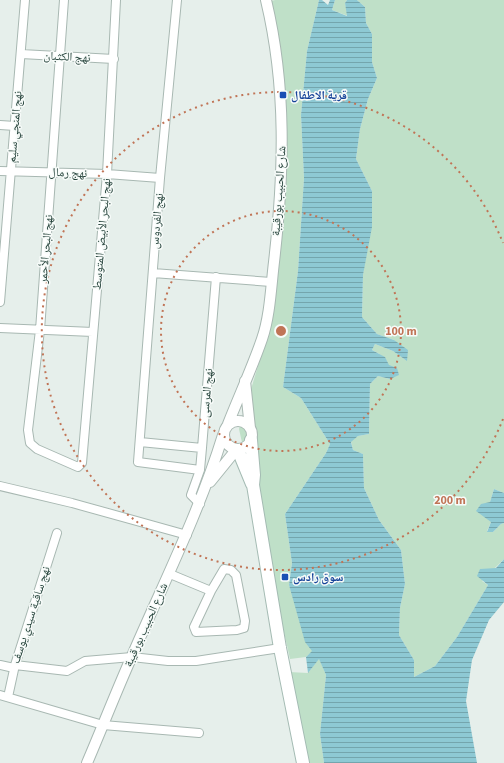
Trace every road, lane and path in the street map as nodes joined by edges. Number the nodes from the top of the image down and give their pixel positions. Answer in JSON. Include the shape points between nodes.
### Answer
{"nodes":[{"id":1,"x":25,"y":0,"type":"edge"},
{"id":2,"x":64,"y":0,"type":"edge"},
{"id":3,"x":116,"y":0,"type":"edge"},
{"id":4,"x":177,"y":0,"type":"edge"},
{"id":5,"x":266,"y":0,"type":"edge"},
{"id":6,"x":21,"y":54,"type":"junction"},
{"id":7,"x":60,"y":56,"type":"junction"},
{"id":8,"x":114,"y":59,"type":"junction"},
{"id":9,"x":0,"y":125,"type":"edge"},
{"id":10,"x":14,"y":126,"type":"junction"},
{"id":11,"x":11,"y":170,"type":"junction"},
{"id":12,"x":0,"y":171,"type":"edge"},
{"id":13,"x":52,"y":172,"type":"junction"},
{"id":14,"x":107,"y":174,"type":"junction"},
{"id":15,"x":160,"y":178,"type":"junction"},
{"id":16,"x":2,"y":248,"type":"edge"},
{"id":17,"x":153,"y":273,"type":"junction"},
{"id":18,"x":216,"y":277,"type":"junction"},
{"id":19,"x":271,"y":282,"type":"junction"},
{"id":20,"x":0,"y":302,"type":"edge"},
{"id":21,"x":0,"y":328,"type":"edge"},
{"id":22,"x":40,"y":330,"type":"junction"},
{"id":23,"x":93,"y":332,"type":"junction"},
{"id":24,"x":245,"y":379,"type":"junction"},
{"id":25,"x":228,"y":424,"type":"junction"},
{"id":26,"x":251,"y":434,"type":"junction"},
{"id":27,"x":223,"y":435,"type":"junction"},
{"id":28,"x":140,"y":442,"type":"junction"},
{"id":29,"x":202,"y":448,"type":"junction"},
{"id":30,"x":237,"y":450,"type":"junction"},
{"id":31,"x":80,"y":467,"type":"joint"},
{"id":32,"x":200,"y":470,"type":"junction"},
{"id":33,"x":253,"y":485,"type":"junction"},
{"id":34,"x":0,"y":486,"type":"edge"},
{"id":35,"x":206,"y":487,"type":"junction"},
{"id":36,"x":200,"y":504,"type":"junction"},
{"id":37,"x":58,"y":533,"type":"dead end"},
{"id":38,"x":187,"y":535,"type":"junction"},
{"id":39,"x":170,"y":574,"type":"junction"},
{"id":40,"x":211,"y":591,"type":"junction"},
{"id":41,"x":280,"y":648,"type":"junction"},
{"id":42,"x":132,"y":656,"type":"junction"},
{"id":43,"x":0,"y":664,"type":"edge"},
{"id":44,"x":15,"y":666,"type":"junction"},
{"id":45,"x":4,"y":696,"type":"edge"},
{"id":46,"x":103,"y":725,"type":"junction"},
{"id":47,"x":199,"y":733,"type":"dead end"},
{"id":48,"x":87,"y":763,"type":"edge"},
{"id":49,"x":303,"y":763,"type":"edge"}],
"edges":[{"from":1,"to":6,"type":"street","name":"نهج المنجي سليم"},
{"from":2,"to":7,"type":"street","name":"نهج البحر الأحمر"},
{"from":3,"to":8,"type":"street","name":"نهج البحر الأبيض المتوسط"},
{"from":4,"to":15,"type":"street","name":"نهج الفردوس"},
{"from":5,"to":19,"type":"street","name":"شارع الحبيب بورقيبة","via":[[280,77],[283,159]]},
{"from":6,"to":7,"type":"street","name":"نهج الكثبان"},
{"from":6,"to":10,"type":"street","name":"نهج المنجي سليم"},
{"from":7,"to":8,"type":"street","name":"نهج الكثبان"},
{"from":7,"to":13,"type":"street","name":"نهج البحر الأحمر"},
{"from":8,"to":14,"type":"street","name":"نهج البحر الأبيض المتوسط"},
{"from":9,"to":10,"type":"street"},
{"from":10,"to":11,"type":"street","name":"نهج المنجي سليم"},
{"from":11,"to":12,"type":"street","name":"نهج رمال"},
{"from":11,"to":13,"type":"street","name":"نهج رمال"},
{"from":11,"to":16,"type":"street","name":"نهج المنجي سليم"},
{"from":13,"to":14,"type":"street","name":"نهج رمال"},
{"from":13,"to":22,"type":"street","name":"نهج البحر الأحمر"},
{"from":14,"to":15,"type":"street","name":"نهج رمال"},
{"from":14,"to":23,"type":"street","name":"نهج البحر الأبيض المتوسط"},
{"from":15,"to":17,"type":"street","name":"نهج الفردوس"},
{"from":16,"to":20,"type":"street","name":"نهج المنجي سليم"},
{"from":17,"to":18,"type":"street"},
{"from":17,"to":28,"type":"street","name":"نهج الفردوس"},
{"from":18,"to":19,"type":"street"},
{"from":18,"to":29,"type":"street","name":"نهج المرسى"},
{"from":19,"to":24,"type":"street","name":"شارع الحبيب بورقيبة","via":[[262,338]]},
{"from":21,"to":22,"type":"street"},
{"from":22,"to":23,"type":"street"},
{"from":22,"to":31,"type":"street","name":"نهج البحر الأحمر","via":[[28,430],[30,443],[46,453]]},
{"from":23,"to":31,"type":"street","name":"نهج البحر الأبيض المتوسط"},
{"from":24,"to":25,"type":"street","name":"شارع الحبيب بورقيبة"},
{"from":24,"to":26,"type":"street","name":"شارع الحبيب بورقيبة"},
{"from":25,"to":26,"type":"street","via":[[240,421]]},
{"from":25,"to":27,"type":"street"},
{"from":26,"to":30,"type":"street","via":[[246,447]]},
{"from":26,"to":33,"type":"main road"},
{"from":27,"to":30,"type":"street","via":[[227,445]]},
{"from":27,"to":35,"type":"street","name":"شارع الحبيب بورقيبة"},
{"from":28,"to":29,"type":"street"},
{"from":28,"to":32,"type":"street","name":"نهج الفردوس","via":[[138,462]]},
{"from":29,"to":32,"type":"street","name":"نهج المرسى"},
{"from":30,"to":33,"type":"main road"},
{"from":30,"to":35,"type":"street","name":"شارع الحبيب بورقيبة"},
{"from":32,"to":36,"type":"street","name":"نهج المرسى","via":[[191,495]]},
{"from":33,"to":41,"type":"main road"},
{"from":34,"to":38,"type":"street"},
{"from":35,"to":36,"type":"street","name":"شارع الحبيب بورقيبة"},
{"from":36,"to":38,"type":"street","name":"شارع الحبيب بورقيبة"},
{"from":37,"to":44,"type":"street","name":"نهج ساقية سيدي يوسف"},
{"from":38,"to":39,"type":"street","name":"شارع الحبيب بورقيبة"},
{"from":39,"to":40,"type":"street"},
{"from":39,"to":42,"type":"street","name":"شارع الحبيب بورقيبة"},
{"from":40,"to":40,"type":"street","via":[[224,569],[234,572],[241,595],[244,628],[200,632],[194,630]]},
{"from":41,"to":42,"type":"street","via":[[196,661],[168,661]]},
{"from":41,"to":49,"type":"main road"},
{"from":42,"to":44,"type":"street","via":[[83,662],[67,671]]},
{"from":42,"to":46,"type":"street","name":"شارع الحبيب بورقيبة"},
{"from":43,"to":44,"type":"street"},
{"from":44,"to":45,"type":"street","name":"نهج ساقية سيدي يوسف"},
{"from":45,"to":46,"type":"street"},
{"from":46,"to":47,"type":"street"},
{"from":46,"to":48,"type":"street","name":"شارع الحبيب بورقيبة"}]}
